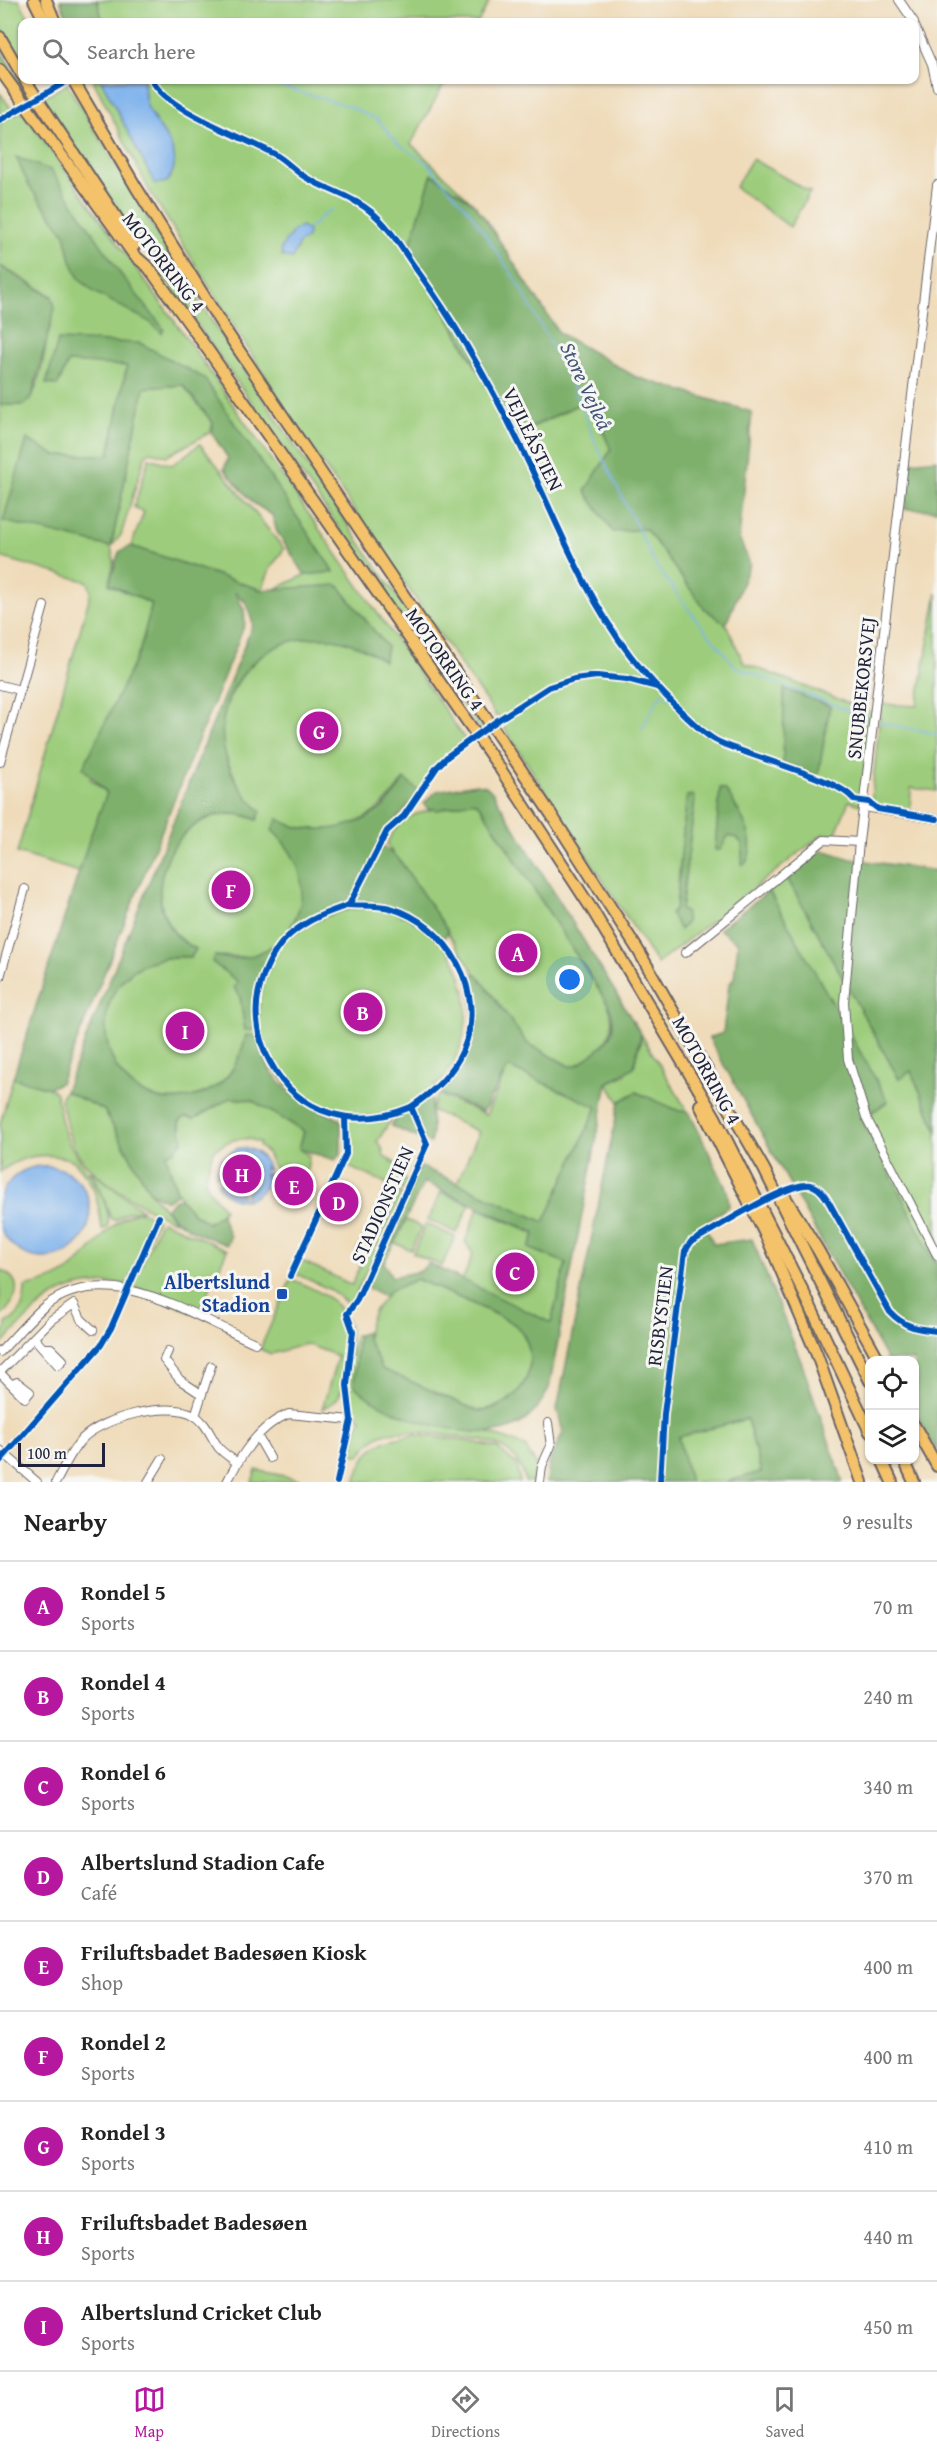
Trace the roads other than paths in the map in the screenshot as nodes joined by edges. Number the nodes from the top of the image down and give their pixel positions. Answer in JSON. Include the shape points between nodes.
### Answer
{"nodes":[{"id":1,"x":34,"y":0,"type":"edge"},
{"id":2,"x":46,"y":0,"type":"edge"},
{"id":3,"x":899,"y":0,"type":"edge"},
{"id":4,"x":43,"y":18,"type":"edge"},
{"id":5,"x":53,"y":18,"type":"edge"},
{"id":6,"x":911,"y":18,"type":"edge"},
{"id":7,"x":919,"y":34,"type":"edge"},
{"id":8,"x":0,"y":37,"type":"edge"},
{"id":9,"x":18,"y":68,"type":"edge"},
{"id":10,"x":0,"y":70,"type":"edge"},
{"id":11,"x":28,"y":84,"type":"edge"},
{"id":12,"x":76,"y":84,"type":"edge"},
{"id":13,"x":82,"y":84,"type":"edge"},
{"id":14,"x":937,"y":87,"type":"edge"},
{"id":15,"x":90,"y":105,"type":"junction"},
{"id":16,"x":937,"y":185,"type":"edge"},
{"id":17,"x":149,"y":268,"type":"junction"},
{"id":18,"x":44,"y":606,"type":"dead end"},
{"id":19,"x":0,"y":685,"type":"edge"},
{"id":20,"x":20,"y":690,"type":"junction"},
{"id":21,"x":0,"y":762,"type":"edge"},
{"id":22,"x":864,"y":807,"type":"junction"},
{"id":23,"x":937,"y":819,"type":"edge"},
{"id":24,"x":859,"y":842,"type":"junction"},
{"id":25,"x":25,"y":889,"type":"dead end"},
{"id":26,"x":685,"y":953,"type":"dead end"},
{"id":27,"x":0,"y":975,"type":"edge"},
{"id":28,"x":644,"y":996,"type":"junction"},
{"id":29,"x":736,"y":1119,"type":"junction"},
{"id":30,"x":937,"y":1255,"type":"edge"},
{"id":31,"x":93,"y":1330,"type":"dead end"},
{"id":32,"x":34,"y":1338,"type":"junction"},
{"id":33,"x":255,"y":1343,"type":"dead end"},
{"id":34,"x":45,"y":1348,"type":"dead end"},
{"id":35,"x":168,"y":1351,"type":"dead end"},
{"id":36,"x":0,"y":1352,"type":"edge"},
{"id":37,"x":877,"y":1356,"type":"edge"},
{"id":38,"x":211,"y":1366,"type":"dead end"},
{"id":39,"x":865,"y":1372,"type":"edge"},
{"id":40,"x":0,"y":1373,"type":"edge"},
{"id":41,"x":12,"y":1384,"type":"dead end"},
{"id":42,"x":201,"y":1394,"type":"junction"},
{"id":43,"x":195,"y":1416,"type":"junction"},
{"id":44,"x":351,"y":1420,"type":"dead end"},
{"id":45,"x":865,"y":1421,"type":"edge"},
{"id":46,"x":548,"y":1423,"type":"dead end"},
{"id":47,"x":919,"y":1432,"type":"edge"},
{"id":48,"x":258,"y":1437,"type":"junction"},
{"id":49,"x":0,"y":1450,"type":"edge"},
{"id":50,"x":270,"y":1458,"type":"dead end"},
{"id":51,"x":162,"y":1459,"type":"dead end"},
{"id":52,"x":236,"y":1462,"type":"junction"},
{"id":53,"x":884,"y":1464,"type":"edge"},
{"id":54,"x":906,"y":1464,"type":"edge"},
{"id":55,"x":937,"y":1466,"type":"edge"},
{"id":56,"x":38,"y":1482,"type":"edge"},
{"id":57,"x":56,"y":1482,"type":"edge"},
{"id":58,"x":148,"y":1482,"type":"edge"},
{"id":59,"x":227,"y":1482,"type":"edge"},
{"id":60,"x":540,"y":1482,"type":"edge"},
{"id":61,"x":862,"y":1482,"type":"edge"},
{"id":62,"x":892,"y":1482,"type":"edge"},
{"id":63,"x":914,"y":1482,"type":"edge"}],
"edges":[{"from":1,"to":4,"type":"highway"},
{"from":2,"to":5,"type":"highway"},
{"from":3,"to":6,"type":"street"},
{"from":7,"to":14,"type":"street"},
{"from":8,"to":9,"type":"highway"},
{"from":10,"to":17,"type":"highway","name":"MOTORRING 4","via":[[134,255]]},
{"from":11,"to":17,"type":"highway"},
{"from":12,"to":15,"type":"highway","name":"MOTORRING 4"},
{"from":13,"to":15,"type":"highway"},
{"from":15,"to":29,"type":"highway","name":"MOTORRING 4","via":[[224,328],[603,894]]},
{"from":16,"to":22,"type":"street","name":"SNUBBEKORSVEJ"},
{"from":17,"to":28,"type":"highway","name":"MOTORRING 4","via":[[499,767]]},
{"from":18,"to":20,"type":"street"},
{"from":19,"to":20,"type":"street"},
{"from":20,"to":21,"type":"street"},
{"from":22,"to":23,"type":"street"},
{"from":22,"to":24,"type":"street","name":"SNUBBEKORSVEJ"},
{"from":24,"to":26,"type":"street","via":[[824,840]]},
{"from":24,"to":30,"type":"street","name":"SNUBBEKORSVEJ","via":[[844,1002],[848,1059],[866,1117]]},
{"from":25,"to":27,"type":"street"},
{"from":28,"to":45,"type":"highway","name":"MOTORRING 4","via":[[715,1117]]},
{"from":28,"to":61,"type":"highway","via":[[768,1240],[817,1355]]},
{"from":29,"to":37,"type":"highway","via":[[818,1250]]},
{"from":29,"to":39,"type":"highway","name":"MOTORRING 4"},
{"from":31,"to":32,"type":"street","via":[[81,1319],[74,1304]]},
{"from":32,"to":34,"type":"street"},
{"from":32,"to":40,"type":"street"},
{"from":33,"to":36,"type":"street","via":[[137,1290],[105,1286],[84,1288],[45,1306]]},
{"from":35,"to":42,"type":"street","via":[[164,1360],[180,1380]]},
{"from":38,"to":42,"type":"street"},
{"from":40,"to":41,"type":"street"},
{"from":42,"to":43,"type":"street"},
{"from":43,"to":52,"type":"street","via":[[206,1425],[219,1449]]},
{"from":43,"to":57,"type":"street","via":[[179,1410],[154,1411],[111,1420],[95,1428],[73,1450]]},
{"from":44,"to":48,"type":"street","via":[[335,1415],[289,1414]]},
{"from":46,"to":60,"type":"street","via":[[551,1446]]},
{"from":47,"to":55,"type":"highway"},
{"from":48,"to":50,"type":"street"},
{"from":48,"to":52,"type":"street"},
{"from":49,"to":56,"type":"street"},
{"from":51,"to":58,"type":"street"},
{"from":52,"to":59,"type":"street"},
{"from":53,"to":62,"type":"highway"},
{"from":54,"to":63,"type":"highway"}]}
